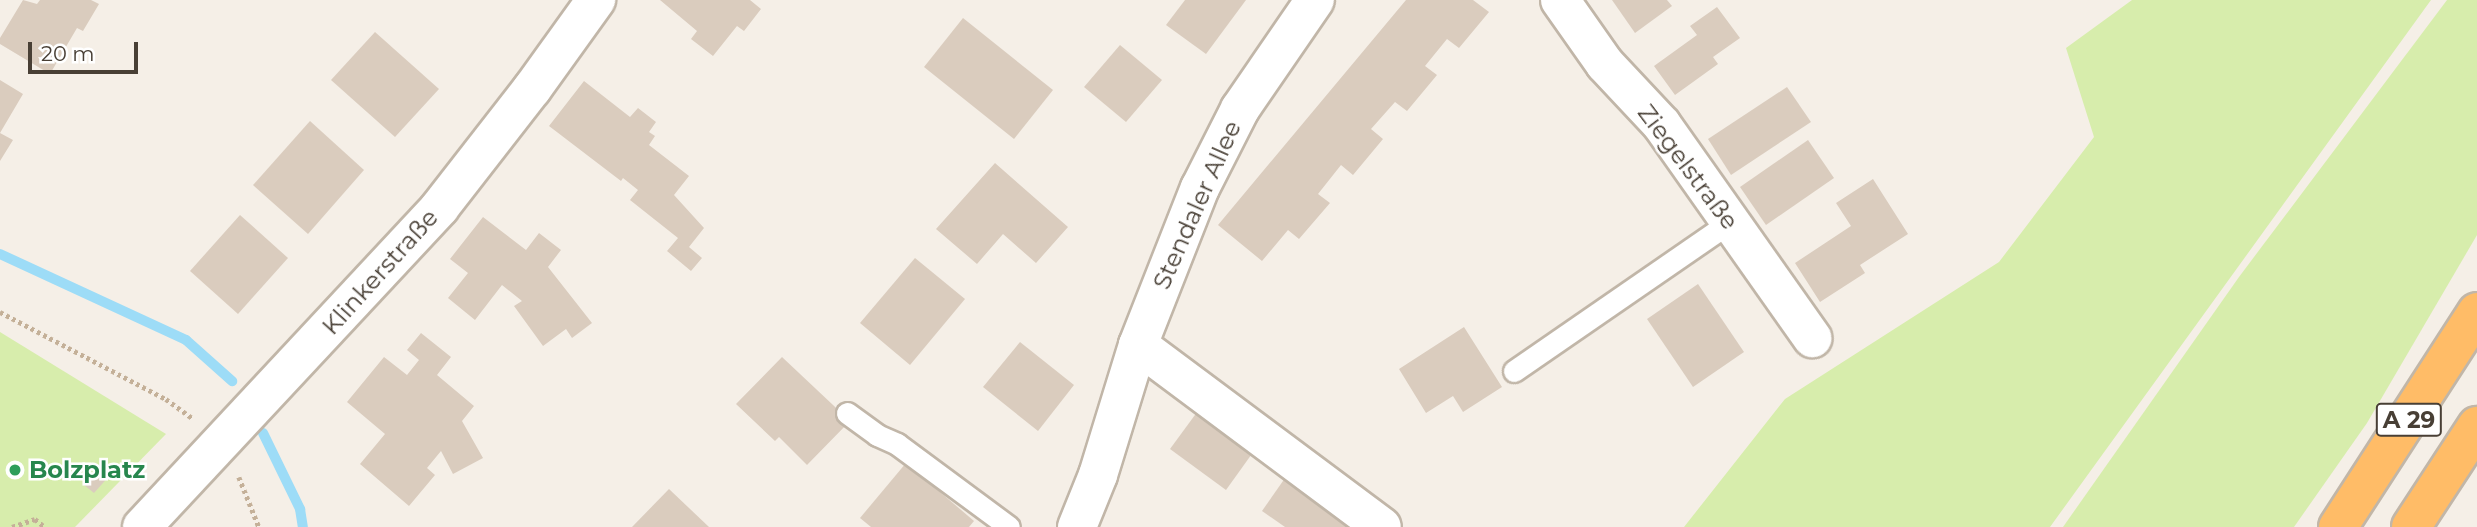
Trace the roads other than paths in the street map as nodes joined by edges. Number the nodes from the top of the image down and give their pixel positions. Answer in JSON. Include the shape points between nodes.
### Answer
{"nodes":[{"id":1,"x":596,"y":0,"type":"edge"},
{"id":2,"x":1315,"y":0,"type":"edge"},
{"id":3,"x":1560,"y":0,"type":"edge"},
{"id":4,"x":1730,"y":222,"type":"junction"},
{"id":5,"x":2477,"y":312,"type":"edge"},
{"id":6,"x":1812,"y":338,"type":"dead end"},
{"id":7,"x":1138,"y":345,"type":"junction"},
{"id":8,"x":1514,"y":371,"type":"dead end"},
{"id":9,"x":847,"y":413,"type":"dead end"},
{"id":10,"x":2477,"y":426,"type":"edge"},
{"id":11,"x":142,"y":527,"type":"edge"},
{"id":12,"x":1009,"y":527,"type":"edge"},
{"id":13,"x":1077,"y":527,"type":"edge"},
{"id":14,"x":1382,"y":527,"type":"edge"},
{"id":15,"x":2338,"y":527,"type":"edge"},
{"id":16,"x":2411,"y":527,"type":"edge"}],
"edges":[{"from":1,"to":11,"type":"street","name":"Klinkerstraße","via":[[440,207]]},
{"from":2,"to":7,"type":"street","name":"Stendaler Allee","via":[[1240,109],[1200,188]]},
{"from":3,"to":4,"type":"street","name":"Ziegelstraße","via":[[1605,64],[1661,125]]},
{"from":4,"to":6,"type":"street","name":"Ziegelstraße"},
{"from":4,"to":8,"type":"lane"},
{"from":5,"to":15,"type":"highway","number":"A 29"},
{"from":7,"to":13,"type":"street","name":"Stendaler Allee"},
{"from":7,"to":14,"type":"street"},
{"from":9,"to":12,"type":"lane"},
{"from":10,"to":16,"type":"highway","number":"A 29"}]}
